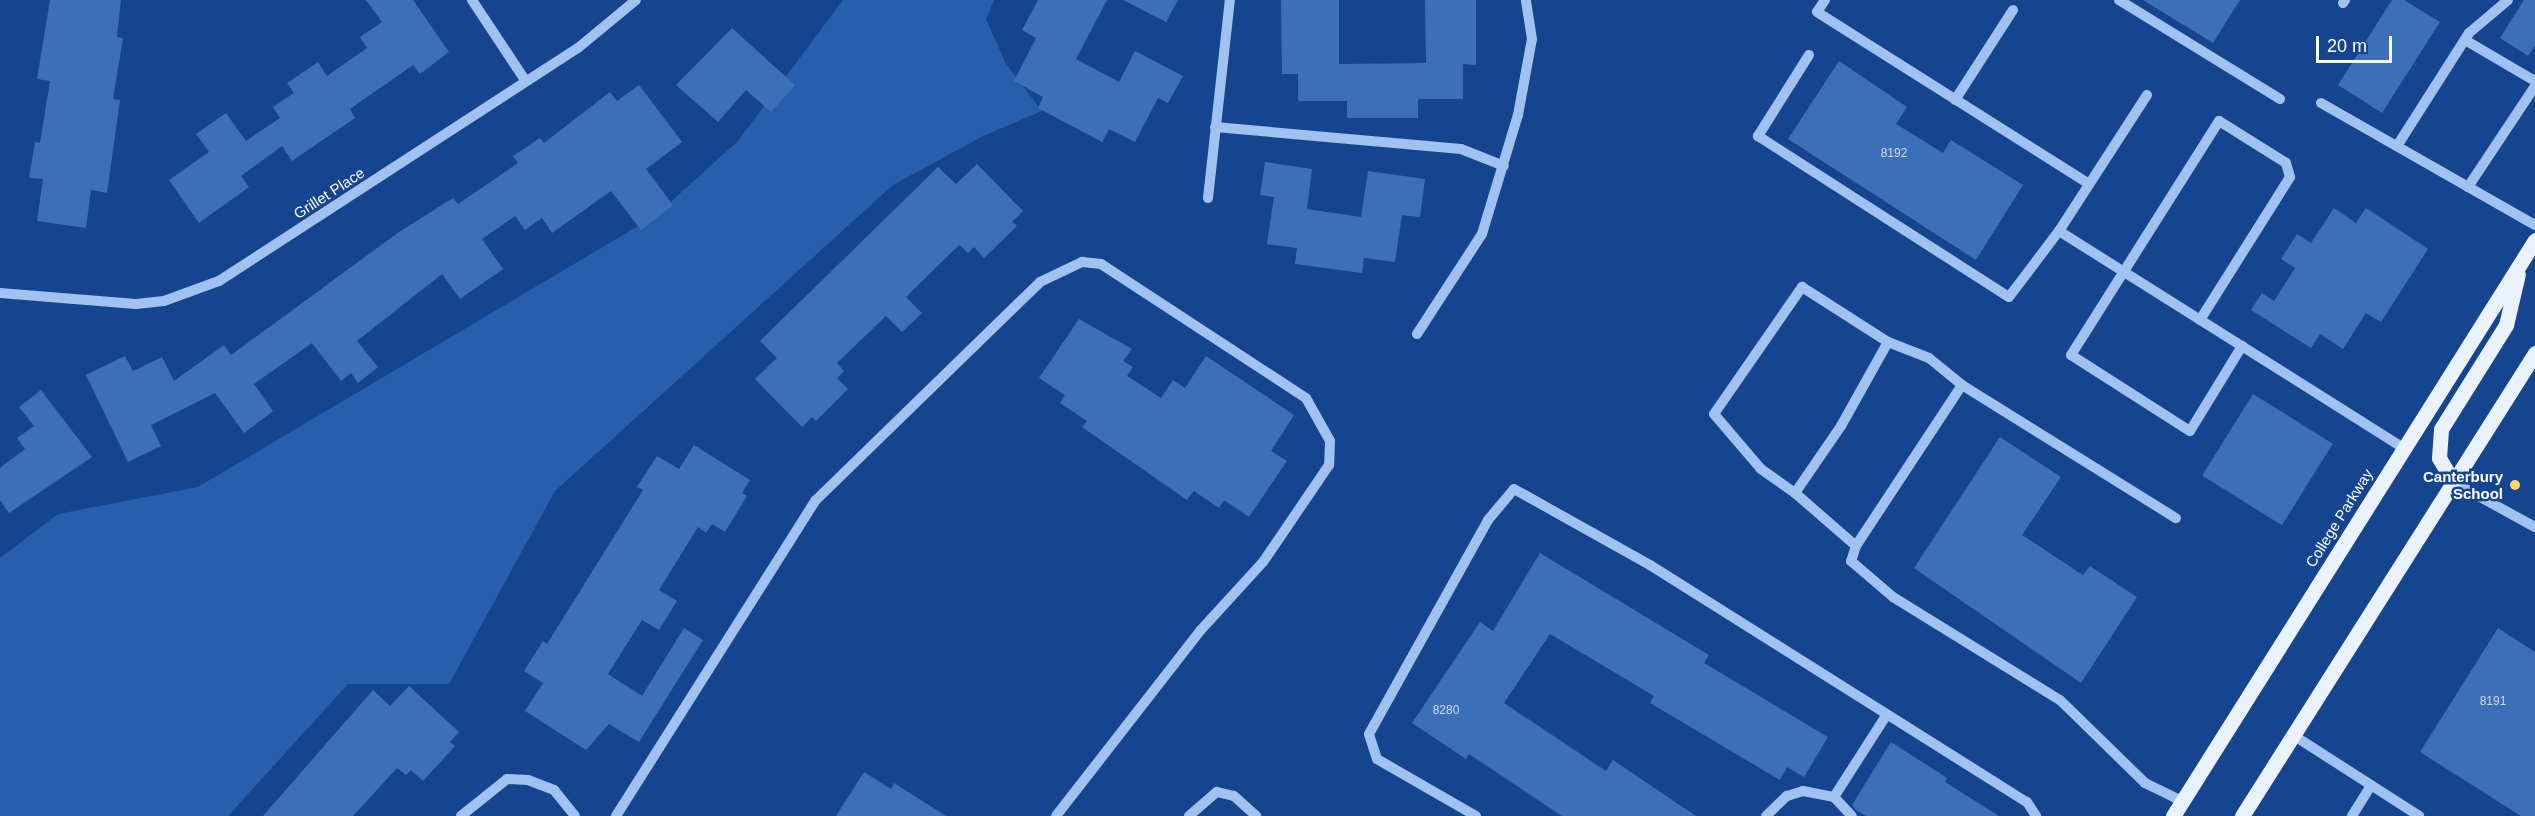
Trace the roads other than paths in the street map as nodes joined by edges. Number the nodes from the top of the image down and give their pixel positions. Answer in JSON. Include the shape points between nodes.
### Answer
{"nodes":[{"id":1,"x":472,"y":0,"type":"edge"},
{"id":2,"x":636,"y":0,"type":"edge"},
{"id":3,"x":1230,"y":0,"type":"edge"},
{"id":4,"x":1526,"y":0,"type":"edge"},
{"id":5,"x":1825,"y":0,"type":"edge"},
{"id":6,"x":2119,"y":0,"type":"edge"},
{"id":7,"x":2508,"y":0,"type":"edge"},
{"id":8,"x":2013,"y":10,"type":"dead end"},
{"id":9,"x":2465,"y":40,"type":"junction"},
{"id":10,"x":1809,"y":55,"type":"dead end"},
{"id":11,"x":525,"y":80,"type":"junction"},
{"id":12,"x":2535,"y":81,"type":"edge"},
{"id":13,"x":2535,"y":86,"type":"edge"},
{"id":14,"x":2147,"y":95,"type":"dead end"},
{"id":15,"x":2280,"y":99,"type":"dead end"},
{"id":16,"x":1955,"y":100,"type":"junction"},
{"id":17,"x":2321,"y":104,"type":"dead end"},
{"id":18,"x":1215,"y":127,"type":"junction"},
{"id":19,"x":2397,"y":146,"type":"junction"},
{"id":20,"x":1504,"y":166,"type":"junction"},
{"id":21,"x":2089,"y":184,"type":"junction"},
{"id":22,"x":2468,"y":187,"type":"junction"},
{"id":23,"x":1208,"y":198,"type":"dead end"},
{"id":24,"x":2535,"y":225,"type":"edge"},
{"id":25,"x":2059,"y":231,"type":"junction"},
{"id":26,"x":2535,"y":240,"type":"edge"},
{"id":27,"x":2521,"y":262,"type":"junction"},
{"id":28,"x":2125,"y":272,"type":"junction"},
{"id":29,"x":0,"y":293,"type":"edge"},
{"id":30,"x":2200,"y":320,"type":"junction"},
{"id":31,"x":1417,"y":334,"type":"dead end"},
{"id":32,"x":1888,"y":342,"type":"junction"},
{"id":33,"x":2242,"y":346,"type":"junction"},
{"id":34,"x":2535,"y":353,"type":"edge"},
{"id":35,"x":1962,"y":385,"type":"junction"},
{"id":36,"x":2404,"y":448,"type":"junction"},
{"id":37,"x":2453,"y":482,"type":"junction"},
{"id":38,"x":1795,"y":493,"type":"junction"},
{"id":39,"x":2176,"y":518,"type":"dead end"},
{"id":40,"x":2535,"y":527,"type":"edge"},
{"id":41,"x":1856,"y":546,"type":"junction"},
{"id":42,"x":1887,"y":714,"type":"junction"},
{"id":43,"x":2293,"y":735,"type":"junction"},
{"id":44,"x":2371,"y":785,"type":"junction"},
{"id":45,"x":1834,"y":798,"type":"junction"},
{"id":46,"x":2182,"y":801,"type":"junction"},
{"id":47,"x":461,"y":816,"type":"edge"},
{"id":48,"x":575,"y":816,"type":"edge"},
{"id":49,"x":616,"y":816,"type":"edge"},
{"id":50,"x":1056,"y":816,"type":"edge"},
{"id":51,"x":1189,"y":816,"type":"edge"},
{"id":52,"x":1256,"y":816,"type":"edge"},
{"id":53,"x":1476,"y":816,"type":"edge"},
{"id":54,"x":1766,"y":816,"type":"edge"},
{"id":55,"x":1852,"y":816,"type":"edge"},
{"id":56,"x":2036,"y":816,"type":"edge"},
{"id":57,"x":2173,"y":816,"type":"edge"},
{"id":58,"x":2242,"y":816,"type":"edge"},
{"id":59,"x":2352,"y":816,"type":"edge"},
{"id":60,"x":2420,"y":816,"type":"edge"}],
"edges":[{"from":1,"to":11,"type":"street"},
{"from":2,"to":11,"type":"street","name":"Grillet Place","via":[[578,48]]},
{"from":3,"to":18,"type":"street"},
{"from":4,"to":20,"type":"street","via":[[1532,39]]},
{"from":5,"to":16,"type":"street","via":[[1817,12]]},
{"from":6,"to":15,"type":"street"},
{"from":7,"to":9,"type":"street"},
{"from":8,"to":16,"type":"street"},
{"from":9,"to":12,"type":"street"},
{"from":9,"to":19,"type":"street"},
{"from":10,"to":25,"type":"street","via":[[1758,136],[2009,297]]},
{"from":11,"to":29,"type":"street","name":"Grillet Place","via":[[247,266],[191,293],[136,304]]},
{"from":13,"to":22,"type":"street"},
{"from":14,"to":21,"type":"street"},
{"from":16,"to":21,"type":"street"},
{"from":17,"to":19,"type":"street"},
{"from":18,"to":20,"type":"street","via":[[1461,149]]},
{"from":18,"to":23,"type":"street"},
{"from":19,"to":22,"type":"street"},
{"from":20,"to":31,"type":"street","via":[[1482,234]]},
{"from":21,"to":25,"type":"street"},
{"from":22,"to":24,"type":"street"},
{"from":25,"to":28,"type":"street"},
{"from":26,"to":27,"type":"main road","name":"College Parkway"},
{"from":27,"to":36,"type":"main road","name":"College Parkway"},
{"from":27,"to":37,"type":"main road","via":[[2506,324],[2441,429],[2439,458]]},
{"from":28,"to":30,"type":"street"},
{"from":28,"to":30,"type":"street","via":[[2219,121],[2286,163],[2290,177]]},
{"from":28,"to":33,"type":"street","via":[[2071,355],[2190,431]]},
{"from":30,"to":33,"type":"street"},
{"from":32,"to":35,"type":"street","via":[[1929,358]]},
{"from":32,"to":38,"type":"street","via":[[1841,426]]},
{"from":32,"to":38,"type":"street","via":[[1802,287],[1714,414],[1761,469]]},
{"from":33,"to":36,"type":"street"},
{"from":34,"to":37,"type":"main road"},
{"from":35,"to":39,"type":"street"},
{"from":35,"to":41,"type":"street"},
{"from":36,"to":46,"type":"main road","name":"College Parkway"},
{"from":37,"to":40,"type":"street"},
{"from":37,"to":43,"type":"main road"},
{"from":38,"to":41,"type":"street"},
{"from":41,"to":46,"type":"street","via":[[1851,561],[1893,597],[2060,700],[2145,783]]},
{"from":42,"to":45,"type":"street"},
{"from":42,"to":53,"type":"street","via":[[1650,565],[1514,489],[1488,520],[1369,734],[1377,759]]},
{"from":42,"to":56,"type":"street","via":[[2027,802]]},
{"from":43,"to":44,"type":"street"},
{"from":43,"to":58,"type":"main road"},
{"from":44,"to":59,"type":"street"},
{"from":44,"to":60,"type":"street"},
{"from":45,"to":54,"type":"street","via":[[1803,791],[1787,796]]},
{"from":45,"to":55,"type":"street"},
{"from":46,"to":57,"type":"main road","name":"College Parkway"},
{"from":47,"to":48,"type":"street","via":[[507,779],[528,780],[554,790]]},
{"from":49,"to":50,"type":"street","via":[[815,501],[1040,282],[1082,262],[1101,264],[1306,398],[1330,441],[1329,465],[1263,562],[1200,632]]},
{"from":51,"to":52,"type":"street","via":[[1217,792],[1234,796]]}]}
